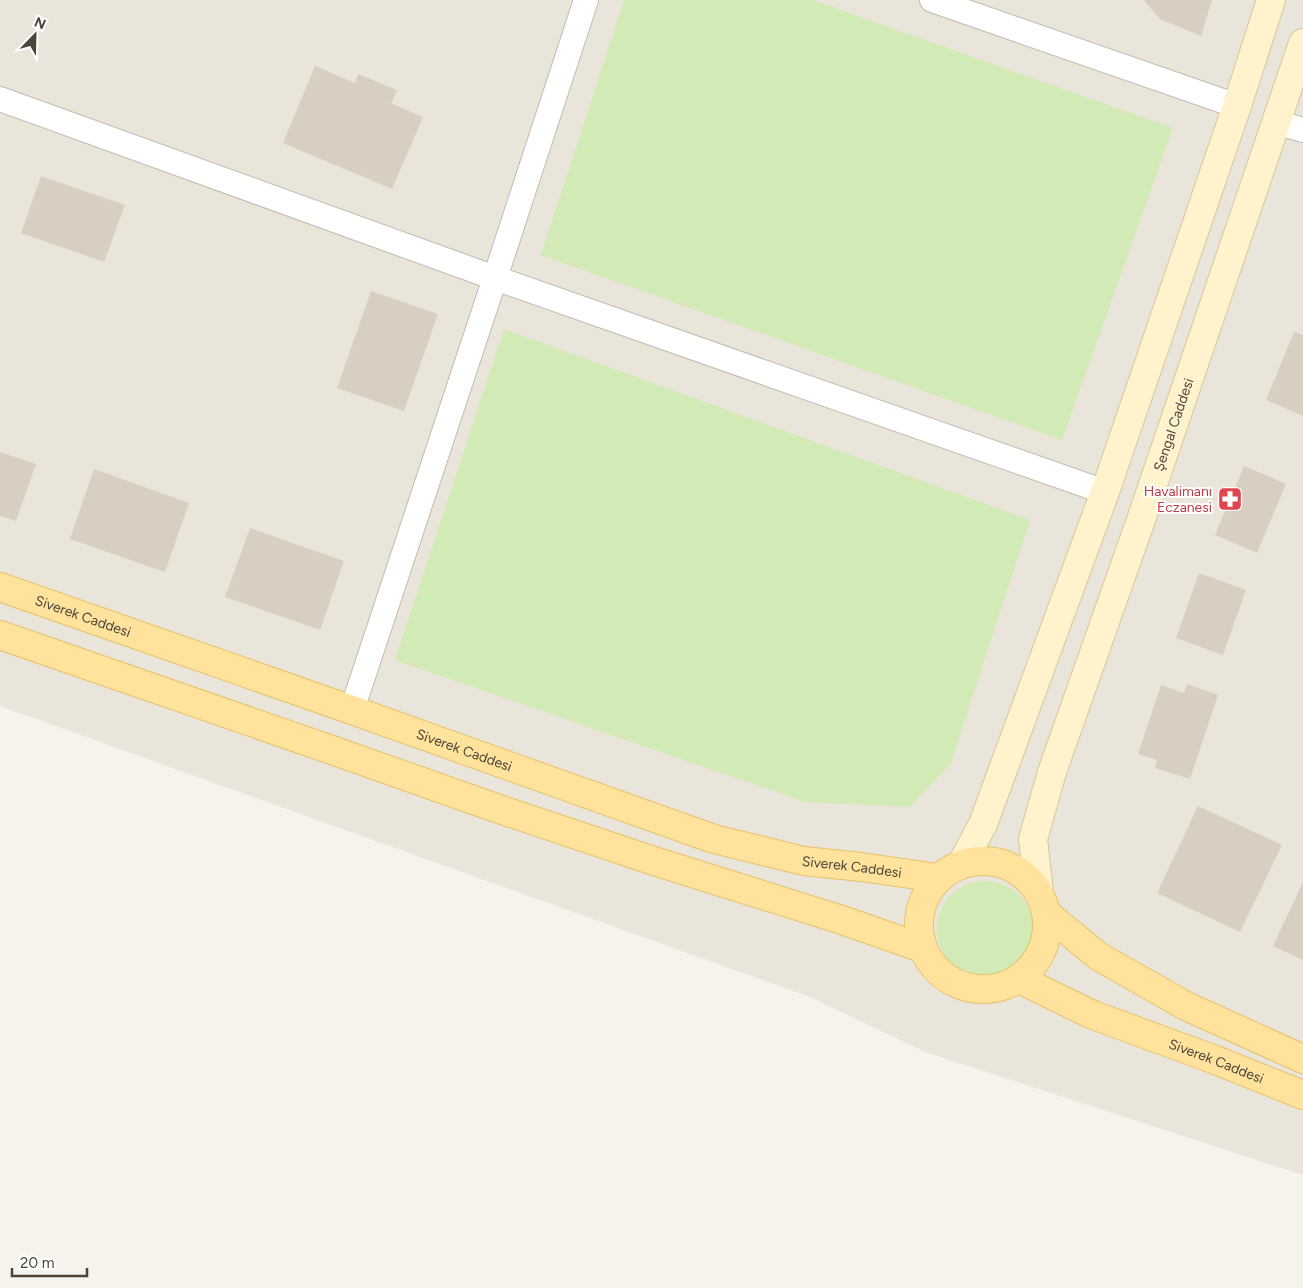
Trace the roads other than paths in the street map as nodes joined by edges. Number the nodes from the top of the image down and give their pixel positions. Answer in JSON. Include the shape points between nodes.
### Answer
{"nodes":[{"id":1,"x":586,"y":0,"type":"edge"},
{"id":2,"x":932,"y":0,"type":"edge"},
{"id":3,"x":1271,"y":0,"type":"edge"},
{"id":4,"x":1303,"y":43,"type":"edge"},
{"id":5,"x":0,"y":99,"type":"edge"},
{"id":6,"x":1237,"y":106,"type":"junction"},
{"id":7,"x":1276,"y":122,"type":"junction"},
{"id":8,"x":1303,"y":130,"type":"edge"},
{"id":9,"x":495,"y":278,"type":"junction"},
{"id":10,"x":1105,"y":492,"type":"junction"},
{"id":11,"x":0,"y":587,"type":"edge"},
{"id":12,"x":0,"y":636,"type":"edge"},
{"id":13,"x":352,"y":710,"type":"junction"},
{"id":14,"x":961,"y":865,"type":"junction"},
{"id":15,"x":938,"y":878,"type":"junction"},
{"id":16,"x":1043,"y":904,"type":"junction"},
{"id":17,"x":922,"y":948,"type":"junction"},
{"id":18,"x":1019,"y":979,"type":"junction"},
{"id":19,"x":1303,"y":1059,"type":"edge"},
{"id":20,"x":1303,"y":1095,"type":"edge"}],
"edges":[{"from":1,"to":9,"type":"street"},
{"from":2,"to":6,"type":"street"},
{"from":3,"to":6,"type":"main road"},
{"from":4,"to":7,"type":"main road","name":"Şengal Caddesi"},
{"from":5,"to":9,"type":"street"},
{"from":6,"to":10,"type":"main road"},
{"from":7,"to":8,"type":"street"},
{"from":7,"to":16,"type":"main road","name":"Şengal Caddesi","via":[[1052,772],[1033,839]]},
{"from":9,"to":10,"type":"street"},
{"from":9,"to":13,"type":"street"},
{"from":10,"to":14,"type":"main road","via":[[983,824]]},
{"from":11,"to":13,"type":"main road","name":"Siverek Caddesi"},
{"from":12,"to":17,"type":"main road","via":[[498,809]]},
{"from":13,"to":15,"type":"main road","name":"Siverek Caddesi","via":[[714,839],[804,861]]},
{"from":14,"to":15,"type":"main road"},
{"from":14,"to":16,"type":"main road","via":[[992,861],[1011,867],[1026,878]]},
{"from":15,"to":17,"type":"main road","via":[[926,893],[919,910]]},
{"from":16,"to":18,"type":"main road","via":[[1047,933],[1042,951],[1033,967]]},
{"from":16,"to":19,"type":"main road","via":[[1098,956],[1186,1006]]},
{"from":17,"to":18,"type":"main road","via":[[931,965],[963,987],[982,990],[1001,987]]},
{"from":18,"to":20,"type":"main road","name":"Siverek Caddesi","via":[[1093,1015]]}]}
